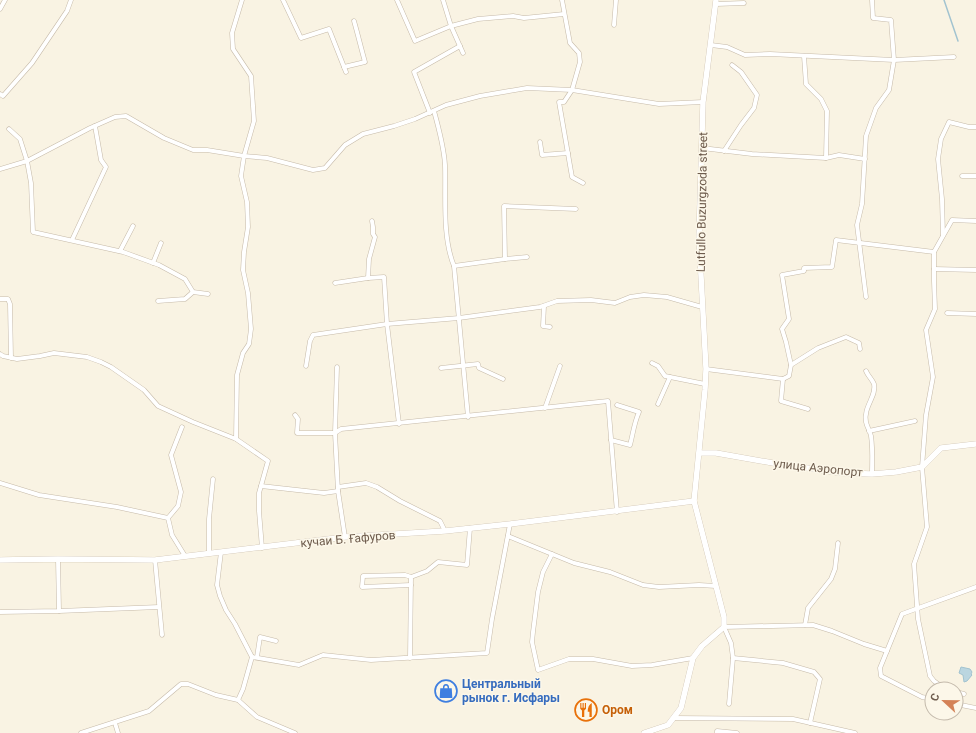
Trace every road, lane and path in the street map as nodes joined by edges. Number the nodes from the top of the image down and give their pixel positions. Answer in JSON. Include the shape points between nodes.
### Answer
{"nodes":[{"id":1,"x":5,"y":0,"type":"edge"},
{"id":2,"x":71,"y":0,"type":"edge"},
{"id":3,"x":242,"y":0,"type":"edge"},
{"id":4,"x":283,"y":0,"type":"edge"},
{"id":5,"x":397,"y":0,"type":"edge"},
{"id":6,"x":443,"y":0,"type":"edge"},
{"id":7,"x":562,"y":0,"type":"edge"},
{"id":8,"x":616,"y":0,"type":"edge"},
{"id":9,"x":872,"y":0,"type":"edge"},
{"id":10,"x":716,"y":2,"type":"edge"},
{"id":11,"x":744,"y":3,"type":"dead end"},
{"id":12,"x":0,"y":9,"type":"edge"},
{"id":13,"x":564,"y":14,"type":"junction"},
{"id":14,"x":354,"y":21,"type":"dead end"},
{"id":15,"x":614,"y":25,"type":"dead end"},
{"id":16,"x":451,"y":26,"type":"junction"},
{"id":17,"x":711,"y":45,"type":"junction"},
{"id":18,"x":460,"y":46,"type":"junction"},
{"id":19,"x":463,"y":53,"type":"dead end"},
{"id":20,"x":804,"y":56,"type":"junction"},
{"id":21,"x":954,"y":57,"type":"dead end"},
{"id":22,"x":894,"y":60,"type":"junction"},
{"id":23,"x":732,"y":65,"type":"dead end"},
{"id":24,"x":344,"y":67,"type":"junction"},
{"id":25,"x":346,"y":72,"type":"dead end"},
{"id":26,"x":572,"y":90,"type":"junction"},
{"id":27,"x":0,"y":94,"type":"edge"},
{"id":28,"x":703,"y":102,"type":"junction"},
{"id":29,"x":432,"y":112,"type":"junction"},
{"id":30,"x":95,"y":126,"type":"junction"},
{"id":31,"x":976,"y":128,"type":"edge"},
{"id":32,"x":9,"y":129,"type":"dead end"},
{"id":33,"x":540,"y":142,"type":"dead end"},
{"id":34,"x":702,"y":148,"type":"junction"},
{"id":35,"x":724,"y":151,"type":"junction"},
{"id":36,"x":568,"y":153,"type":"junction"},
{"id":37,"x":244,"y":156,"type":"junction"},
{"id":38,"x":826,"y":158,"type":"junction"},
{"id":39,"x":865,"y":159,"type":"junction"},
{"id":40,"x":27,"y":161,"type":"junction"},
{"id":41,"x":0,"y":168,"type":"edge"},
{"id":42,"x":962,"y":176,"type":"dead end"},
{"id":43,"x":976,"y":176,"type":"edge"},
{"id":44,"x":583,"y":183,"type":"dead end"},
{"id":45,"x":576,"y":209,"type":"dead end"},
{"id":46,"x":372,"y":221,"type":"dead end"},
{"id":47,"x":976,"y":222,"type":"edge"},
{"id":48,"x":133,"y":226,"type":"dead end"},
{"id":49,"x":943,"y":237,"type":"junction"},
{"id":50,"x":72,"y":240,"type":"junction"},
{"id":51,"x":161,"y":243,"type":"dead end"},
{"id":52,"x":858,"y":243,"type":"junction"},
{"id":53,"x":120,"y":251,"type":"junction"},
{"id":54,"x":934,"y":252,"type":"junction"},
{"id":55,"x":527,"y":258,"type":"dead end"},
{"id":56,"x":505,"y":259,"type":"junction"},
{"id":57,"x":153,"y":263,"type":"junction"},
{"id":58,"x":454,"y":266,"type":"junction"},
{"id":59,"x":934,"y":269,"type":"junction"},
{"id":60,"x":976,"y":270,"type":"edge"},
{"id":61,"x":368,"y":278,"type":"junction"},
{"id":62,"x":335,"y":283,"type":"dead end"},
{"id":63,"x":193,"y":292,"type":"junction"},
{"id":64,"x":208,"y":294,"type":"dead end"},
{"id":65,"x":866,"y":297,"type":"dead end"},
{"id":66,"x":0,"y":298,"type":"edge"},
{"id":67,"x":158,"y":301,"type":"dead end"},
{"id":68,"x":544,"y":306,"type":"junction"},
{"id":69,"x":702,"y":307,"type":"junction"},
{"id":70,"x":947,"y":313,"type":"dead end"},
{"id":71,"x":976,"y":314,"type":"edge"},
{"id":72,"x":459,"y":318,"type":"junction"},
{"id":73,"x":387,"y":324,"type":"junction"},
{"id":74,"x":550,"y":327,"type":"dead end"},
{"id":75,"x":860,"y":349,"type":"dead end"},
{"id":76,"x":0,"y":354,"type":"edge"},
{"id":77,"x":11,"y":358,"type":"junction"},
{"id":78,"x":652,"y":363,"type":"dead end"},
{"id":79,"x":463,"y":365,"type":"junction"},
{"id":80,"x":791,"y":365,"type":"junction"},
{"id":81,"x":306,"y":366,"type":"dead end"},
{"id":82,"x":560,"y":366,"type":"dead end"},
{"id":83,"x":337,"y":367,"type":"dead end"},
{"id":84,"x":441,"y":368,"type":"dead end"},
{"id":85,"x":706,"y":369,"type":"junction"},
{"id":86,"x":866,"y":371,"type":"dead end"},
{"id":87,"x":670,"y":377,"type":"junction"},
{"id":88,"x":502,"y":378,"type":"dead end"},
{"id":89,"x":783,"y":379,"type":"junction"},
{"id":90,"x":705,"y":384,"type":"junction"},
{"id":91,"x":658,"y":404,"type":"dead end"},
{"id":92,"x":617,"y":405,"type":"dead end"},
{"id":93,"x":545,"y":408,"type":"junction"},
{"id":94,"x":808,"y":409,"type":"dead end"},
{"id":95,"x":295,"y":414,"type":"dead end"},
{"id":96,"x":468,"y":417,"type":"junction"},
{"id":97,"x":915,"y":421,"type":"dead end"},
{"id":98,"x":399,"y":424,"type":"junction"},
{"id":99,"x":182,"y":427,"type":"dead end"},
{"id":100,"x":869,"y":431,"type":"junction"},
{"id":101,"x":335,"y":433,"type":"junction"},
{"id":102,"x":236,"y":439,"type":"junction"},
{"id":103,"x":611,"y":440,"type":"junction"},
{"id":104,"x":976,"y":444,"type":"edge"},
{"id":105,"x":700,"y":452,"type":"junction"},
{"id":106,"x":922,"y":467,"type":"junction"},
{"id":107,"x":872,"y":474,"type":"junction"},
{"id":108,"x":213,"y":479,"type":"dead end"},
{"id":109,"x":0,"y":483,"type":"edge"},
{"id":110,"x":261,"y":486,"type":"junction"},
{"id":111,"x":338,"y":489,"type":"junction"},
{"id":112,"x":694,"y":501,"type":"junction"},
{"id":113,"x":617,"y":512,"type":"junction"},
{"id":114,"x":168,"y":518,"type":"junction"},
{"id":115,"x":510,"y":524,"type":"junction"},
{"id":116,"x":470,"y":528,"type":"junction"},
{"id":117,"x":445,"y":531,"type":"junction"},
{"id":118,"x":508,"y":536,"type":"junction"},
{"id":119,"x":345,"y":537,"type":"junction"},
{"id":120,"x":838,"y":543,"type":"dead end"},
{"id":121,"x":262,"y":548,"type":"junction"},
{"id":122,"x":221,"y":552,"type":"junction"},
{"id":123,"x":209,"y":553,"type":"junction"},
{"id":124,"x":552,"y":554,"type":"junction"},
{"id":125,"x":184,"y":556,"type":"junction"},
{"id":126,"x":58,"y":558,"type":"junction"},
{"id":127,"x":0,"y":560,"type":"edge"},
{"id":128,"x":155,"y":560,"type":"junction"},
{"id":129,"x":411,"y":577,"type":"junction"},
{"id":130,"x":411,"y":585,"type":"junction"},
{"id":131,"x":716,"y":586,"type":"junction"},
{"id":132,"x":976,"y":586,"type":"edge"},
{"id":133,"x":160,"y":606,"type":"junction"},
{"id":134,"x":918,"y":608,"type":"junction"},
{"id":135,"x":59,"y":611,"type":"junction"},
{"id":136,"x":0,"y":612,"type":"edge"},
{"id":137,"x":724,"y":626,"type":"junction"},
{"id":138,"x":805,"y":626,"type":"junction"},
{"id":139,"x":162,"y":635,"type":"dead end"},
{"id":140,"x":276,"y":642,"type":"dead end"},
{"id":141,"x":887,"y":651,"type":"junction"},
{"id":142,"x":255,"y":657,"type":"junction"},
{"id":143,"x":410,"y":658,"type":"junction"},
{"id":144,"x":693,"y":658,"type":"junction"},
{"id":145,"x":733,"y":658,"type":"junction"},
{"id":146,"x":934,"y":681,"type":"edge"},
{"id":147,"x":924,"y":697,"type":"edge"},
{"id":148,"x":238,"y":700,"type":"junction"},
{"id":149,"x":729,"y":704,"type":"dead end"},
{"id":150,"x":964,"y":706,"type":"edge"},
{"id":151,"x":976,"y":708,"type":"edge"},
{"id":152,"x":674,"y":718,"type":"junction"},
{"id":153,"x":115,"y":723,"type":"junction"},
{"id":154,"x":810,"y":723,"type":"junction"},
{"id":155,"x":82,"y":733,"type":"edge"},
{"id":156,"x":118,"y":733,"type":"edge"},
{"id":157,"x":295,"y":733,"type":"edge"},
{"id":158,"x":644,"y":733,"type":"edge"},
{"id":159,"x":717,"y":733,"type":"edge"},
{"id":160,"x":737,"y":733,"type":"edge"},
{"id":161,"x":855,"y":733,"type":"edge"}],
"edges":[{"from":1,"to":12,"type":"street"},
{"from":2,"to":27,"type":"street","via":[[67,11],[32,63],[3,96]]},
{"from":3,"to":37,"type":"street","via":[[232,33],[233,49],[251,76],[254,121]]},
{"from":4,"to":24,"type":"street","via":[[301,38],[329,29]]},
{"from":5,"to":16,"type":"street","via":[[415,41]]},
{"from":6,"to":16,"type":"street"},
{"from":7,"to":13,"type":"street"},
{"from":8,"to":15,"type":"street"},
{"from":9,"to":22,"type":"street","via":[[873,18],[891,20]]},
{"from":10,"to":11,"type":"street"},
{"from":10,"to":17,"type":"main road","name":"Lutfullo Buzurgzoda street"},
{"from":13,"to":16,"type":"street","via":[[478,19]]},
{"from":13,"to":26,"type":"street","via":[[570,43],[579,53],[580,62]]},
{"from":14,"to":24,"type":"street","via":[[366,62]]},
{"from":16,"to":18,"type":"street"},
{"from":17,"to":20,"type":"street","via":[[727,47],[745,55]]},
{"from":17,"to":28,"type":"main road","name":"Lutfullo Buzurgzoda street"},
{"from":18,"to":19,"type":"street"},
{"from":18,"to":29,"type":"street","via":[[414,72]]},
{"from":20,"to":22,"type":"street"},
{"from":20,"to":38,"type":"street","via":[[806,84],[821,99],[827,111]]},
{"from":21,"to":22,"type":"street"},
{"from":22,"to":39,"type":"street","via":[[889,90],[876,108],[866,136]]},
{"from":23,"to":35,"type":"street","via":[[741,72],[757,95],[754,108]]},
{"from":24,"to":25,"type":"street"},
{"from":26,"to":28,"type":"street","via":[[659,104]]},
{"from":26,"to":29,"type":"street","via":[[527,88],[480,96],[446,105]]},
{"from":26,"to":36,"type":"street","via":[[564,102],[559,102]]},
{"from":28,"to":34,"type":"main road","name":"Lutfullo Buzurgzoda street"},
{"from":29,"to":37,"type":"street","via":[[363,134],[345,145],[325,168],[313,170],[267,158]]},
{"from":29,"to":58,"type":"street","via":[[443,144],[448,240]]},
{"from":30,"to":37,"type":"street","via":[[115,117],[126,116],[164,138],[193,150]]},
{"from":30,"to":40,"type":"street"},
{"from":30,"to":50,"type":"street","via":[[101,160],[106,167]]},
{"from":31,"to":49,"type":"street","via":[[949,122],[941,139],[938,159]]},
{"from":32,"to":40,"type":"street","via":[[20,139]]},
{"from":33,"to":36,"type":"street","via":[[542,155]]},
{"from":34,"to":35,"type":"street"},
{"from":34,"to":69,"type":"main road","name":"Lutfullo Buzurgzoda street","via":[[699,238]]},
{"from":35,"to":38,"type":"street"},
{"from":36,"to":44,"type":"street","via":[[572,177]]},
{"from":37,"to":102,"type":"street","via":[[241,176],[247,202],[248,227],[243,270],[251,329],[249,344],[243,353],[237,375]]},
{"from":38,"to":39,"type":"street","via":[[838,155]]},
{"from":39,"to":52,"type":"street","via":[[862,204],[857,225]]},
{"from":40,"to":41,"type":"street"},
{"from":40,"to":50,"type":"street","via":[[31,183],[33,232]]},
{"from":42,"to":43,"type":"street"},
{"from":45,"to":56,"type":"street","via":[[504,206]]},
{"from":46,"to":61,"type":"street","via":[[375,237],[369,259]]},
{"from":47,"to":49,"type":"street","via":[[952,220]]},
{"from":48,"to":53,"type":"street"},
{"from":49,"to":54,"type":"street"},
{"from":50,"to":53,"type":"street"},
{"from":51,"to":57,"type":"street"},
{"from":52,"to":54,"type":"street"},
{"from":52,"to":65,"type":"street"},
{"from":52,"to":80,"type":"street","via":[[836,240],[832,267],[804,268],[804,271],[782,275],[789,319],[782,329]]},
{"from":53,"to":57,"type":"street"},
{"from":54,"to":59,"type":"street"},
{"from":55,"to":56,"type":"street"},
{"from":56,"to":58,"type":"street"},
{"from":57,"to":63,"type":"street","via":[[185,279]]},
{"from":58,"to":72,"type":"street"},
{"from":59,"to":60,"type":"street"},
{"from":59,"to":106,"type":"street","via":[[935,309],[926,330],[933,377],[926,415]]},
{"from":61,"to":62,"type":"street"},
{"from":61,"to":73,"type":"street","via":[[384,276]]},
{"from":63,"to":64,"type":"street"},
{"from":63,"to":67,"type":"street","via":[[185,299]]},
{"from":66,"to":77,"type":"street","via":[[8,299],[10,304]]},
{"from":68,"to":69,"type":"street","via":[[557,301],[591,300],[615,303],[644,295],[667,297]]},
{"from":68,"to":72,"type":"street"},
{"from":68,"to":74,"type":"street","via":[[543,326]]},
{"from":69,"to":85,"type":"main road","name":"Lutfullo Buzurgzoda street"},
{"from":70,"to":71,"type":"street"},
{"from":72,"to":73,"type":"street"},
{"from":72,"to":79,"type":"street"},
{"from":73,"to":81,"type":"street","via":[[313,335]]},
{"from":73,"to":98,"type":"street"},
{"from":75,"to":80,"type":"street","via":[[859,343],[846,337],[818,348]]},
{"from":76,"to":77,"type":"street"},
{"from":77,"to":102,"type":"street","via":[[54,353],[102,362],[144,390],[158,406]]},
{"from":78,"to":87,"type":"street","via":[[658,366],[665,376]]},
{"from":79,"to":84,"type":"street"},
{"from":79,"to":88,"type":"street","via":[[478,364],[479,368]]},
{"from":79,"to":96,"type":"street"},
{"from":80,"to":89,"type":"street","via":[[789,376]]},
{"from":82,"to":93,"type":"street"},
{"from":83,"to":101,"type":"street"},
{"from":85,"to":89,"type":"street"},
{"from":85,"to":90,"type":"main road","name":"Lutfullo Buzurgzoda street"},
{"from":86,"to":100,"type":"street","via":[[874,382],[866,409]]},
{"from":87,"to":90,"type":"street"},
{"from":87,"to":91,"type":"street"},
{"from":89,"to":94,"type":"street","via":[[781,401]]},
{"from":90,"to":105,"type":"main road","name":"Lutfullo Buzurgzoda street"},
{"from":92,"to":103,"type":"street","via":[[639,412],[630,445]]},
{"from":93,"to":96,"type":"street"},
{"from":93,"to":103,"type":"street","via":[[608,401]]},
{"from":95,"to":101,"type":"street","via":[[298,419],[297,433]]},
{"from":96,"to":98,"type":"street"},
{"from":97,"to":100,"type":"street"},
{"from":98,"to":101,"type":"street","via":[[341,429]]},
{"from":99,"to":114,"type":"street","via":[[171,455],[182,492],[178,506]]},
{"from":100,"to":107,"type":"street"},
{"from":101,"to":111,"type":"street"},
{"from":102,"to":110,"type":"street","via":[[268,461]]},
{"from":103,"to":113,"type":"street"},
{"from":104,"to":106,"type":"main road","via":[[941,448]]},
{"from":105,"to":107,"type":"main road","name":"улица Аэропорт","via":[[842,473]]},
{"from":105,"to":112,"type":"main road","name":"Lutfullo Buzurgzoda street"},
{"from":106,"to":107,"type":"main road","name":"улица Аэропорт"},
{"from":106,"to":134,"type":"street","via":[[927,527],[914,564]]},
{"from":108,"to":123,"type":"street"},
{"from":109,"to":114,"type":"street","via":[[39,495]]},
{"from":110,"to":111,"type":"street","via":[[324,493]]},
{"from":110,"to":121,"type":"street","via":[[258,511]]},
{"from":111,"to":117,"type":"street","via":[[366,483],[377,487],[440,521]]},
{"from":111,"to":119,"type":"street"},
{"from":112,"to":113,"type":"main road","name":"кучаи Б. Ғафуров"},
{"from":112,"to":131,"type":"main road"},
{"from":113,"to":115,"type":"main road","name":"кучаи Б. Ғафуров"},
{"from":114,"to":125,"type":"street","via":[[172,536]]},
{"from":115,"to":116,"type":"main road","name":"кучаи Б. Ғафуров"},
{"from":115,"to":118,"type":"street"},
{"from":116,"to":117,"type":"main road","name":"кучаи Б. Ғафуров"},
{"from":116,"to":129,"type":"street","via":[[467,565],[438,562]]},
{"from":117,"to":119,"type":"main road","name":"кучаи Б. Ғафуров"},
{"from":118,"to":124,"type":"street"},
{"from":118,"to":143,"type":"street","via":[[487,653]]},
{"from":119,"to":121,"type":"main road","name":"кучаи Б. Ғафуров"},
{"from":120,"to":138,"type":"street","via":[[835,569],[831,579],[808,608]]},
{"from":121,"to":122,"type":"main road","name":"кучаи Б. Ғафуров"},
{"from":122,"to":123,"type":"main road","name":"кучаи Б. Ғафуров"},
{"from":122,"to":142,"type":"street","via":[[217,585],[220,596]]},
{"from":123,"to":125,"type":"main road","name":"кучаи Б. Ғафуров"},
{"from":124,"to":131,"type":"street","via":[[643,585]]},
{"from":124,"to":144,"type":"street","via":[[543,572],[538,592],[533,632],[532,642],[538,670],[569,659],[593,659],[632,666]]},
{"from":125,"to":128,"type":"main road","name":"кучаи Б. Ғафуров"},
{"from":126,"to":127,"type":"main road","name":"кучаи Б. Ғафуров"},
{"from":126,"to":128,"type":"main road","name":"кучаи Б. Ғафуров"},
{"from":126,"to":135,"type":"street"},
{"from":128,"to":133,"type":"street"},
{"from":129,"to":130,"type":"street"},
{"from":129,"to":130,"type":"street","via":[[363,576],[362,587]]},
{"from":130,"to":143,"type":"street"},
{"from":131,"to":137,"type":"main road"},
{"from":132,"to":134,"type":"street"},
{"from":133,"to":135,"type":"street"},
{"from":133,"to":139,"type":"street"},
{"from":134,"to":141,"type":"street","via":[[902,614]]},
{"from":134,"to":146,"type":"street","via":[[930,676]]},
{"from":135,"to":136,"type":"street"},
{"from":137,"to":138,"type":"street"},
{"from":137,"to":144,"type":"main road"},
{"from":137,"to":145,"type":"street","via":[[731,643]]},
{"from":138,"to":141,"type":"street","via":[[813,625]]},
{"from":140,"to":142,"type":"street","via":[[260,637]]},
{"from":141,"to":147,"type":"street","via":[[880,668],[881,676]]},
{"from":142,"to":143,"type":"street","via":[[299,665],[324,655],[371,660]]},
{"from":142,"to":148,"type":"street"},
{"from":144,"to":152,"type":"main road","via":[[681,708]]},
{"from":145,"to":149,"type":"street"},
{"from":145,"to":154,"type":"street","via":[[783,663],[814,672],[820,678]]},
{"from":148,"to":153,"type":"street","via":[[216,696],[188,684],[181,684],[149,711]]},
{"from":148,"to":157,"type":"street","via":[[257,717]]},
{"from":150,"to":151,"type":"street"},
{"from":152,"to":154,"type":"street","via":[[793,719]]},
{"from":152,"to":158,"type":"main road","via":[[668,725]]},
{"from":153,"to":155,"type":"street"},
{"from":153,"to":156,"type":"street"},
{"from":154,"to":161,"type":"street"},
{"from":159,"to":160,"type":"street"}]}
